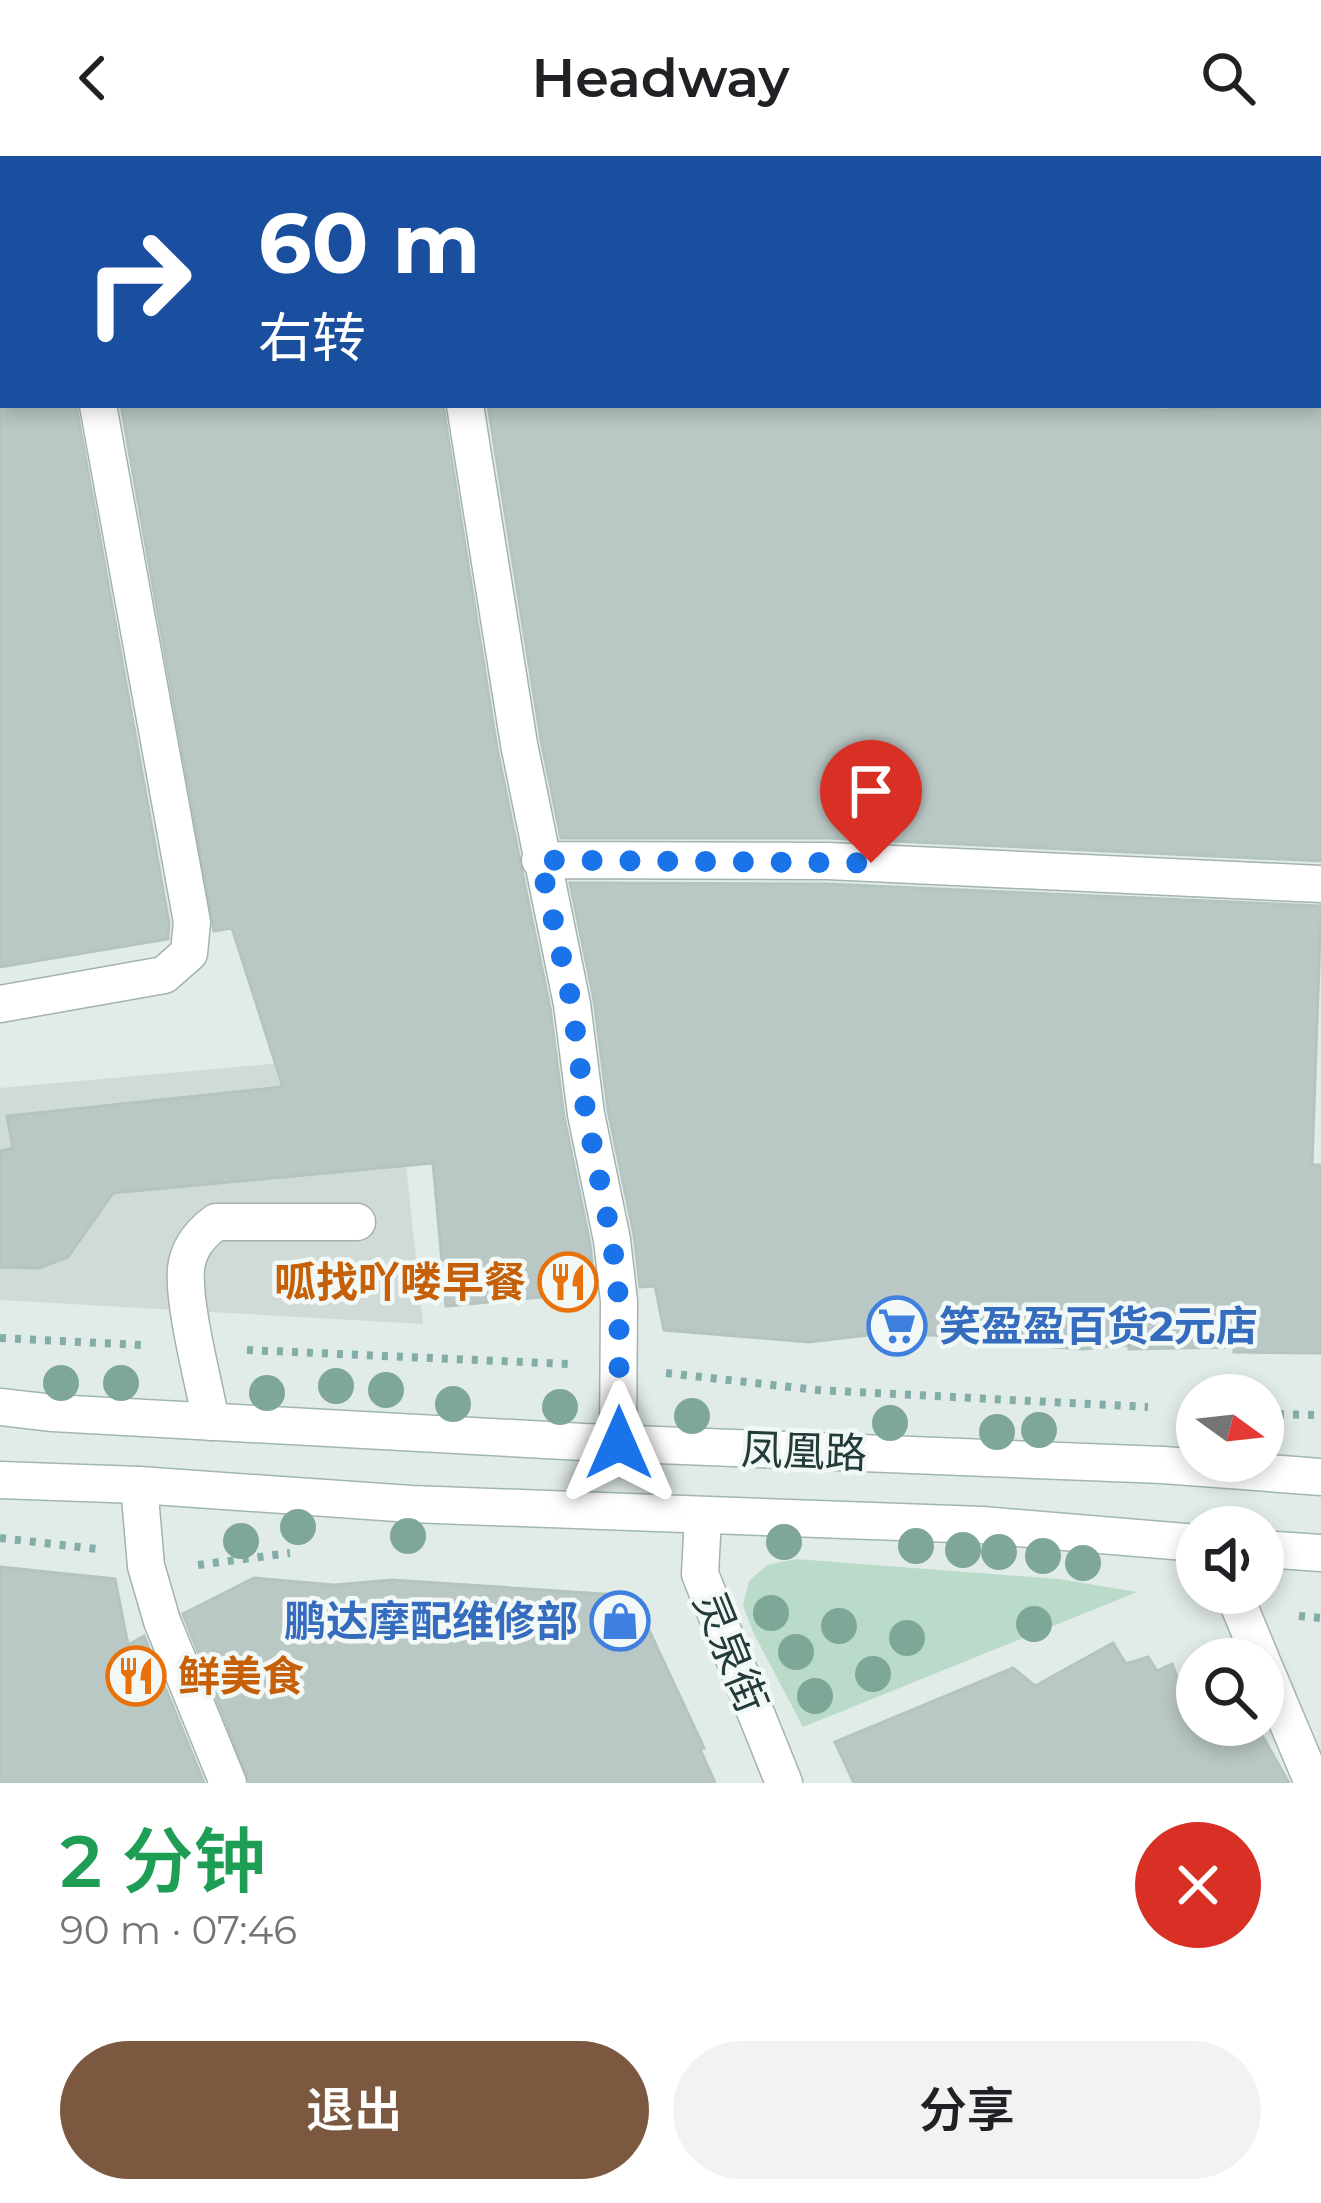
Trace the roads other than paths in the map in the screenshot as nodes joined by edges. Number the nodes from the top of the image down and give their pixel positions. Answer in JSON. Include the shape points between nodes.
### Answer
{"nodes":[{"id":1,"x":99,"y":408,"type":"edge"},
{"id":2,"x":465,"y":408,"type":"edge"},
{"id":3,"x":540,"y":860,"type":"junction"},
{"id":4,"x":1321,"y":884,"type":"edge"},
{"id":5,"x":0,"y":1004,"type":"edge"},
{"id":6,"x":356,"y":1222,"type":"dead end"},
{"id":7,"x":0,"y":1407,"type":"edge"},
{"id":8,"x":212,"y":1422,"type":"junction"},
{"id":9,"x":619,"y":1443,"type":"junction"},
{"id":10,"x":1321,"y":1477,"type":"edge"},
{"id":11,"x":0,"y":1480,"type":"edge"},
{"id":12,"x":139,"y":1485,"type":"junction"},
{"id":13,"x":703,"y":1517,"type":"junction"},
{"id":14,"x":1176,"y":1541,"type":"edge"},
{"id":15,"x":1284,"y":1550,"type":"edge"},
{"id":16,"x":1321,"y":1553,"type":"edge"},
{"id":17,"x":1284,"y":1714,"type":"edge"},
{"id":18,"x":228,"y":1783,"type":"edge"},
{"id":19,"x":784,"y":1783,"type":"edge"},
{"id":20,"x":1313,"y":1783,"type":"edge"}],
"edges":[{"from":1,"to":5,"type":"street","via":[[192,922],[189,953],[164,975]]},
{"from":2,"to":3,"type":"street"},
{"from":3,"to":4,"type":"street","via":[[828,861]]},
{"from":3,"to":9,"type":"street","via":[[612,1240]]},
{"from":6,"to":8,"type":"street","via":[[216,1222],[197,1236],[186,1266]]},
{"from":7,"to":8,"type":"street","name":"凤凰路"},
{"from":8,"to":9,"type":"street","name":"凤凰路"},
{"from":9,"to":10,"type":"street","name":"凤凰路"},
{"from":11,"to":12,"type":"street","name":"凤凰路"},
{"from":12,"to":13,"type":"street","name":"凤凰路"},
{"from":12,"to":18,"type":"street","via":[[146,1566],[161,1621]]},
{"from":13,"to":14,"type":"street","name":"凤凰路","via":[[982,1525]]},
{"from":13,"to":19,"type":"street","name":"灵泉街","via":[[700,1574]]},
{"from":15,"to":16,"type":"street"},
{"from":17,"to":20,"type":"street"}]}
